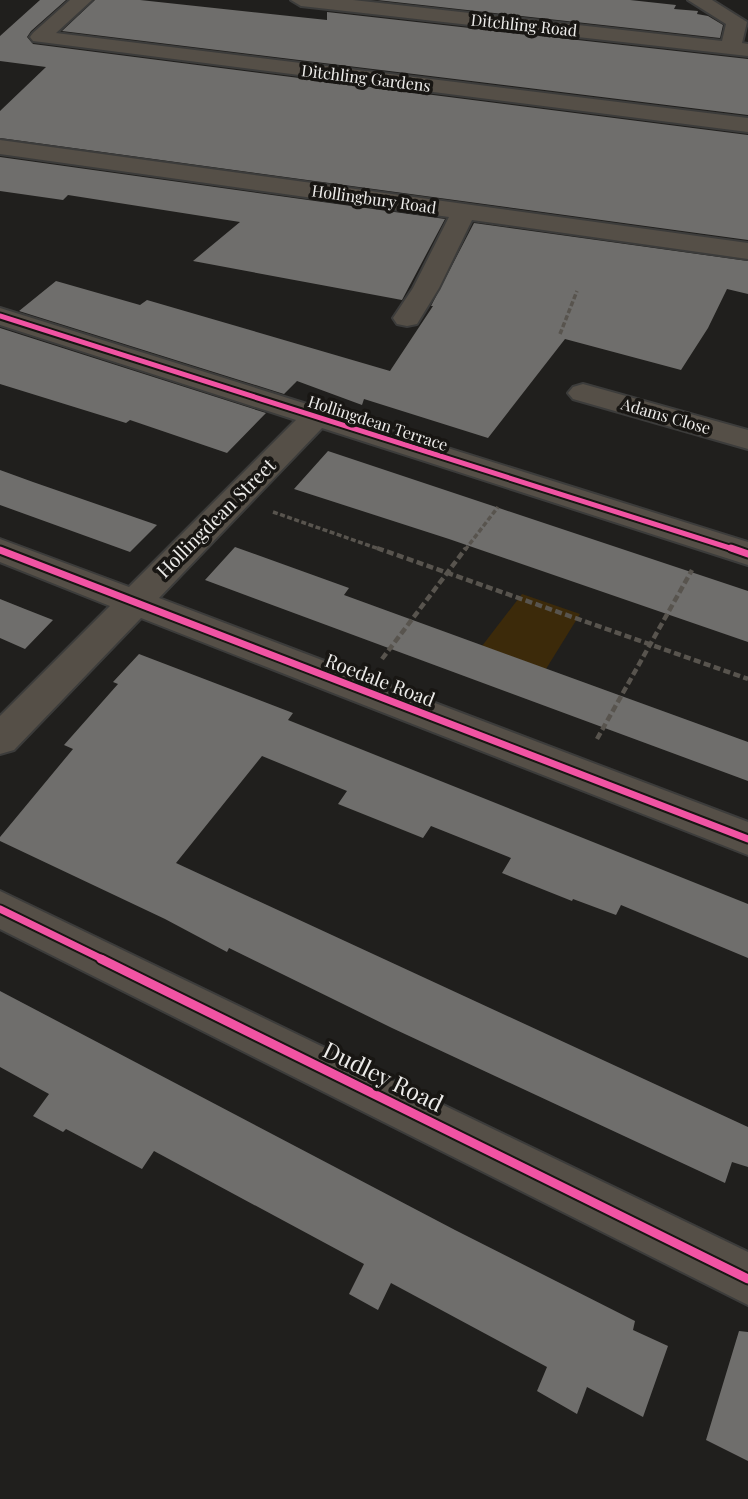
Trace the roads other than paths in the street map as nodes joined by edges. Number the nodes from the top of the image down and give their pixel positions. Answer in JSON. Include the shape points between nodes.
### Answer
{"nodes":[{"id":1,"x":82,"y":0,"type":"edge"},
{"id":2,"x":698,"y":0,"type":"edge"},
{"id":3,"x":312,"y":1,"type":"edge"},
{"id":4,"x":739,"y":49,"type":"edge"},
{"id":5,"x":748,"y":125,"type":"edge"},
{"id":6,"x":0,"y":147,"type":"edge"},
{"id":7,"x":464,"y":211,"type":"junction"},
{"id":8,"x":748,"y":251,"type":"edge"},
{"id":9,"x":0,"y":316,"type":"edge"},
{"id":10,"x":407,"y":318,"type":"dead end"},
{"id":11,"x":583,"y":393,"type":"dead end"},
{"id":12,"x":315,"y":418,"type":"junction"},
{"id":13,"x":748,"y":440,"type":"edge"},
{"id":14,"x":0,"y":550,"type":"edge"},
{"id":15,"x":748,"y":554,"type":"edge"},
{"id":16,"x":134,"y":602,"type":"junction"},
{"id":17,"x":0,"y":740,"type":"edge"},
{"id":18,"x":748,"y":839,"type":"edge"},
{"id":19,"x":0,"y":909,"type":"edge"},
{"id":20,"x":748,"y":1279,"type":"edge"}],
"edges":[{"from":1,"to":5,"type":"street","name":"Ditchling Gardens","via":[[40,37]]},
{"from":2,"to":4,"type":"street","via":[[737,22]]},
{"from":3,"to":4,"type":"street","name":"Ditchling Road"},
{"from":6,"to":7,"type":"street","name":"Hollingbury Road"},
{"from":7,"to":8,"type":"street","name":"Hollingbury Road"},
{"from":7,"to":10,"type":"street"},
{"from":9,"to":12,"type":"street","name":"Hollingdean Terrace"},
{"from":11,"to":13,"type":"street","name":"Adams Close"},
{"from":12,"to":15,"type":"street","name":"Hollingdean Terrace"},
{"from":12,"to":16,"type":"street","name":"Hollingdean Street"},
{"from":14,"to":16,"type":"street","name":"Roedale Road"},
{"from":16,"to":17,"type":"street","name":"Hollingdean Street"},
{"from":16,"to":18,"type":"street","name":"Roedale Road"},
{"from":19,"to":20,"type":"street","name":"Dudley Road"}]}
